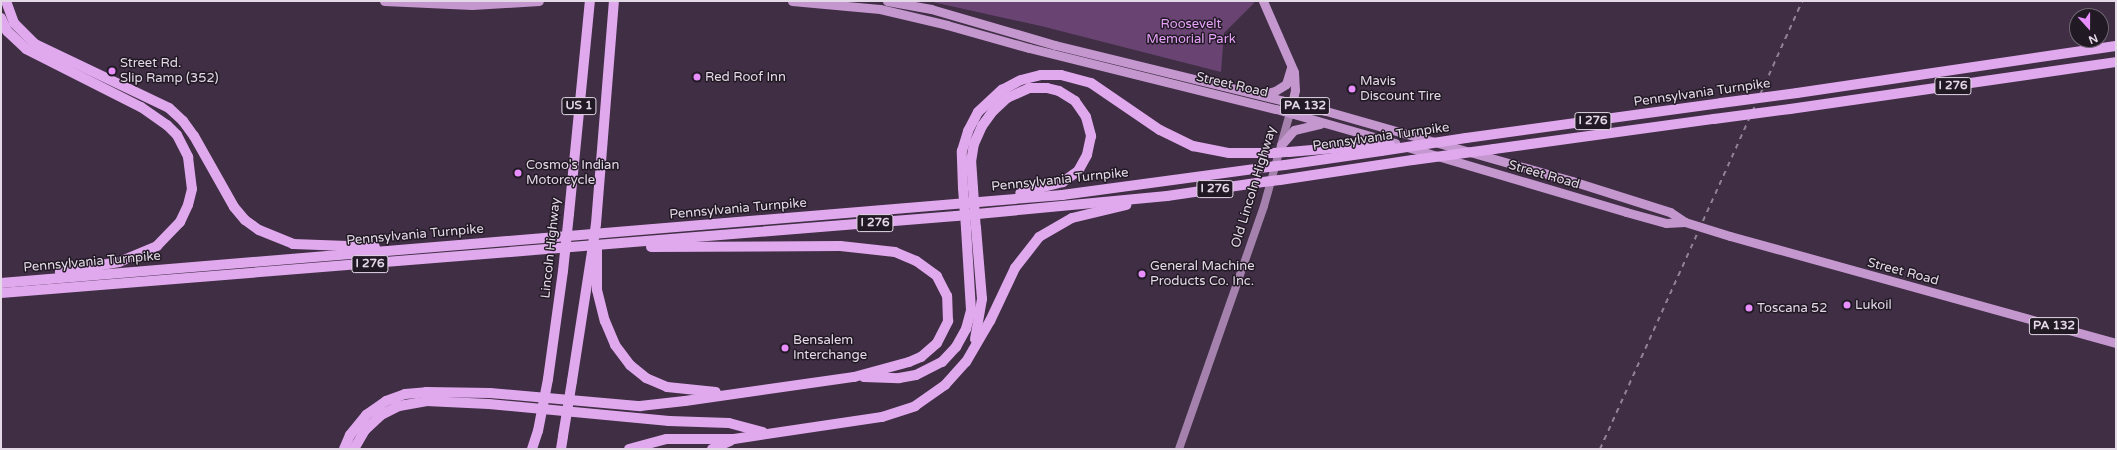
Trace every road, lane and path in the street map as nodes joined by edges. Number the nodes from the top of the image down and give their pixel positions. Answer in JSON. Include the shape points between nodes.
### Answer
{"nodes":[{"id":1,"x":6,"y":1,"type":"edge"},
{"id":2,"x":384,"y":1,"type":"edge"},
{"id":3,"x":539,"y":1,"type":"edge"},
{"id":4,"x":590,"y":1,"type":"edge"},
{"id":5,"x":792,"y":1,"type":"edge"},
{"id":6,"x":888,"y":1,"type":"edge"},
{"id":7,"x":1263,"y":1,"type":"edge"},
{"id":8,"x":424,"y":2,"type":"edge"},
{"id":9,"x":613,"y":6,"type":"edge"},
{"id":10,"x":1,"y":18,"type":"edge"},
{"id":11,"x":2116,"y":46,"type":"edge"},
{"id":12,"x":1291,"y":61,"type":"junction"},
{"id":13,"x":2116,"y":62,"type":"edge"},
{"id":14,"x":1259,"y":94,"type":"junction"},
{"id":15,"x":1293,"y":103,"type":"junction"},
{"id":16,"x":1290,"y":113,"type":"junction"},
{"id":17,"x":1332,"y":125,"type":"junction"},
{"id":18,"x":1418,"y":145,"type":"junction"},
{"id":19,"x":1285,"y":148,"type":"junction"},
{"id":20,"x":968,"y":188,"type":"junction"},
{"id":21,"x":1167,"y":196,"type":"junction"},
{"id":22,"x":961,"y":203,"type":"junction"},
{"id":23,"x":1685,"y":222,"type":"junction"},
{"id":24,"x":971,"y":227,"type":"junction"},
{"id":25,"x":416,"y":248,"type":"junction"},
{"id":26,"x":591,"y":249,"type":"junction"},
{"id":27,"x":1,"y":281,"type":"edge"},
{"id":28,"x":1,"y":293,"type":"edge"},
{"id":29,"x":2116,"y":343,"type":"edge"},
{"id":30,"x":972,"y":353,"type":"junction"},
{"id":31,"x":854,"y":377,"type":"junction"},
{"id":32,"x":736,"y":393,"type":"junction"},
{"id":33,"x":767,"y":433,"type":"junction"},
{"id":34,"x":734,"y":439,"type":"junction"},
{"id":35,"x":344,"y":449,"type":"edge"},
{"id":36,"x":354,"y":449,"type":"edge"},
{"id":37,"x":533,"y":449,"type":"edge"},
{"id":38,"x":561,"y":449,"type":"edge"},
{"id":39,"x":629,"y":449,"type":"edge"},
{"id":40,"x":712,"y":449,"type":"edge"},
{"id":41,"x":1179,"y":449,"type":"edge"}],
"edges":[{"from":1,"to":25,"type":"highway","via":[[14,23],[36,44],[169,108],[194,136],[234,207],[259,230],[293,244]]},
{"from":2,"to":8,"type":"main road"},
{"from":3,"to":8,"type":"main road","via":[[472,5]]},
{"from":4,"to":37,"type":"highway","name":"Lincoln Highway","number":"US 1","bridge":true,"via":[[563,271],[548,380]]},
{"from":5,"to":16,"type":"main road","name":"Street Road","number":"PA 132","via":[[880,10]]},
{"from":6,"to":14,"type":"main road","name":"Street Road","number":"PA 132"},
{"from":7,"to":12,"type":"main road","name":"Old Lincoln Highway"},
{"from":9,"to":26,"type":"highway","number":"US 1","bridge":true,"via":[[597,213]]},
{"from":10,"to":27,"type":"highway","via":[[7,30],[26,50],[141,107],[168,125],[177,135],[188,157],[192,189],[180,222],[157,246],[145,252],[96,267]]},
{"from":11,"to":18,"type":"highway","name":"Pennsylvania Turnpike","number":"I 276","bridge":true},
{"from":12,"to":14,"type":"main road","via":[[1291,73],[1286,84],[1276,92]]},
{"from":12,"to":15,"type":"main road","name":"Old Lincoln Highway","via":[[1295,78]]},
{"from":13,"to":21,"type":"highway","name":"Pennsylvania Turnpike","number":"I 276","bridge":true},
{"from":14,"to":15,"type":"main road","name":"Street Road","number":"PA 132"},
{"from":15,"to":16,"type":"main road","name":"Old Lincoln Highway"},
{"from":15,"to":23,"type":"main road","name":"Street Road","number":"PA 132","via":[[1572,181],[1670,212]]},
{"from":16,"to":17,"type":"main road","name":"Street Road","number":"PA 132"},
{"from":16,"to":19,"type":"main road","name":"Old Lincoln Highway"},
{"from":17,"to":19,"type":"main road","via":[[1312,124],[1302,127],[1288,135]]},
{"from":17,"to":23,"type":"main road","name":"Street Road","number":"PA 132","via":[[1666,223]]},
{"from":18,"to":19,"type":"highway","bridge":true},
{"from":18,"to":22,"type":"highway","name":"Pennsylvania Turnpike","number":"I 276","bridge":true,"via":[[1062,195]]},
{"from":19,"to":20,"type":"highway","bridge":true,"via":[[1273,153],[1230,153],[1193,146],[1160,130],[1091,83],[1061,75],[1041,75],[1021,80],[1002,90],[978,112],[968,131],[962,151]]},
{"from":19,"to":41,"type":"main road","name":"Old Lincoln Highway"},
{"from":20,"to":22,"type":"highway","via":[[977,135],[987,118],[1000,104],[1023,90],[1041,87],[1059,91],[1079,106],[1088,122],[1090,142],[1085,161],[1073,176],[1052,187]]},
{"from":20,"to":24,"type":"highway","bridge":true},
{"from":21,"to":26,"type":"highway","name":"Pennsylvania Turnpike","number":"I 276"},
{"from":21,"to":30,"type":"highway","via":[[1072,218],[1039,237],[1015,268]]},
{"from":22,"to":25,"type":"highway","name":"Pennsylvania Turnpike","number":"I 276"},
{"from":23,"to":29,"type":"main road","name":"Street Road","number":"PA 132","bridge":true},
{"from":24,"to":30,"type":"highway","via":[[982,299]]},
{"from":24,"to":31,"type":"highway","via":[[971,310],[966,329],[956,347],[942,362],[916,375],[899,378]]},
{"from":25,"to":27,"type":"highway","name":"Pennsylvania Turnpike","number":"I 276"},
{"from":26,"to":28,"type":"highway","name":"Pennsylvania Turnpike","number":"I 276"},
{"from":26,"to":31,"type":"highway","via":[[856,246],[889,251],[916,261],[937,276],[944,289],[949,308],[944,333],[937,344],[921,357]]},
{"from":26,"to":32,"type":"highway","via":[[605,321],[615,345],[630,365],[646,378],[667,387]]},
{"from":26,"to":38,"type":"highway","number":"US 1","bridge":true},
{"from":30,"to":33,"type":"highway","via":[[945,385],[907,410],[882,417]]},
{"from":31,"to":32,"type":"highway"},
{"from":32,"to":35,"type":"highway","via":[[640,406],[490,393],[415,392],[395,397],[375,407],[358,424]]},
{"from":33,"to":34,"type":"highway"},
{"from":33,"to":36,"type":"highway","via":[[729,423],[669,421],[489,404],[426,401],[399,406],[381,415],[365,430]]},
{"from":34,"to":39,"type":"highway","via":[[667,439]]},
{"from":34,"to":40,"type":"highway"}]}
